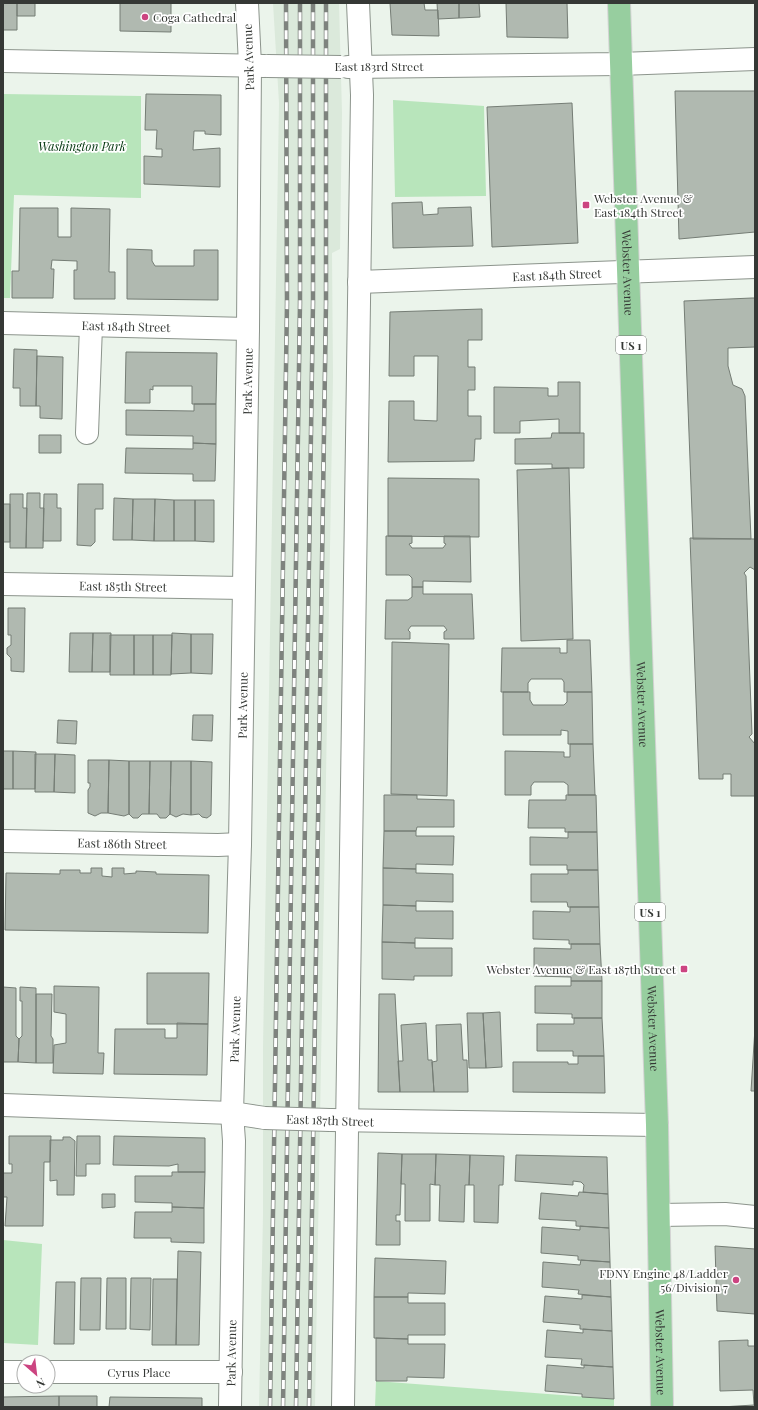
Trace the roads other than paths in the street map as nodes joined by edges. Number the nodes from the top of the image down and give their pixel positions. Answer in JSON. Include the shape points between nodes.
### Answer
{"nodes":[{"id":1,"x":247,"y":3,"type":"edge"},
{"id":2,"x":358,"y":3,"type":"edge"},
{"id":3,"x":619,"y":3,"type":"edge"},
{"id":4,"x":755,"y":59,"type":"edge"},
{"id":5,"x":3,"y":61,"type":"edge"},
{"id":6,"x":620,"y":64,"type":"junction"},
{"id":7,"x":258,"y":65,"type":"junction"},
{"id":8,"x":351,"y":67,"type":"junction"},
{"id":9,"x":755,"y":267,"type":"edge"},
{"id":10,"x":628,"y":271,"type":"junction"},
{"id":11,"x":360,"y":282,"type":"junction"},
{"id":12,"x":3,"y":323,"type":"edge"},
{"id":13,"x":91,"y":326,"type":"junction"},
{"id":14,"x":248,"y":329,"type":"junction"},
{"id":15,"x":87,"y":433,"type":"dead end"},
{"id":16,"x":3,"y":584,"type":"edge"},
{"id":17,"x":243,"y":588,"type":"junction"},
{"id":18,"x":3,"y":841,"type":"edge"},
{"id":19,"x":240,"y":844,"type":"junction"},
{"id":20,"x":3,"y":1104,"type":"edge"},
{"id":21,"x":232,"y":1113,"type":"junction"},
{"id":22,"x":338,"y":1120,"type":"junction"},
{"id":23,"x":657,"y":1125,"type":"junction"},
{"id":24,"x":660,"y":1215,"type":"junction"},
{"id":25,"x":755,"y":1217,"type":"edge"},
{"id":26,"x":3,"y":1372,"type":"edge"},
{"id":27,"x":16,"y":1372,"type":"edge"},
{"id":28,"x":56,"y":1372,"type":"edge"},
{"id":29,"x":231,"y":1372,"type":"junction"},
{"id":30,"x":230,"y":1407,"type":"edge"},
{"id":31,"x":343,"y":1407,"type":"edge"},
{"id":32,"x":662,"y":1407,"type":"edge"}],
"edges":[{"from":1,"to":7,"type":"street","name":"Park Avenue"},
{"from":2,"to":8,"type":"street"},
{"from":3,"to":6,"type":"main road","name":"Webster Avenue","number":"US 1"},
{"from":4,"to":6,"type":"street","name":"East 183rd Street"},
{"from":5,"to":7,"type":"street","name":"East 183rd Street"},
{"from":6,"to":8,"type":"street","name":"East 183rd Street"},
{"from":6,"to":10,"type":"main road","name":"Webster Avenue","number":"US 1"},
{"from":7,"to":8,"type":"street","name":"East 183rd Street","bridge":true},
{"from":7,"to":14,"type":"street","name":"Park Avenue"},
{"from":8,"to":11,"type":"street"},
{"from":9,"to":10,"type":"street","name":"East 184th Street"},
{"from":10,"to":11,"type":"street","name":"East 184th Street"},
{"from":10,"to":23,"type":"main road","name":"Webster Avenue","number":"US 1"},
{"from":11,"to":22,"type":"street"},
{"from":12,"to":13,"type":"street","name":"East 184th Street"},
{"from":13,"to":14,"type":"street","name":"East 184th Street"},
{"from":13,"to":15,"type":"street"},
{"from":14,"to":17,"type":"street","name":"Park Avenue"},
{"from":16,"to":17,"type":"street","name":"East 185th Street"},
{"from":17,"to":19,"type":"street","name":"Park Avenue"},
{"from":18,"to":19,"type":"street","name":"East 186th Street"},
{"from":19,"to":21,"type":"street","name":"Park Avenue"},
{"from":20,"to":21,"type":"street","name":"East 187th Street"},
{"from":21,"to":22,"type":"street","name":"East 187th Street","bridge":true,"via":[[266,1118]]},
{"from":21,"to":29,"type":"street","name":"Park Avenue","via":[[234,1141]]},
{"from":22,"to":23,"type":"street","name":"East 187th Street"},
{"from":22,"to":31,"type":"street"},
{"from":23,"to":24,"type":"main road","name":"Webster Avenue","number":"US 1"},
{"from":24,"to":25,"type":"street","via":[[725,1214]]},
{"from":24,"to":32,"type":"main road","name":"Webster Avenue","number":"US 1"},
{"from":26,"to":27,"type":"street"},
{"from":28,"to":29,"type":"street","name":"Cyrus Place"},
{"from":29,"to":30,"type":"street","name":"Park Avenue"}]}
